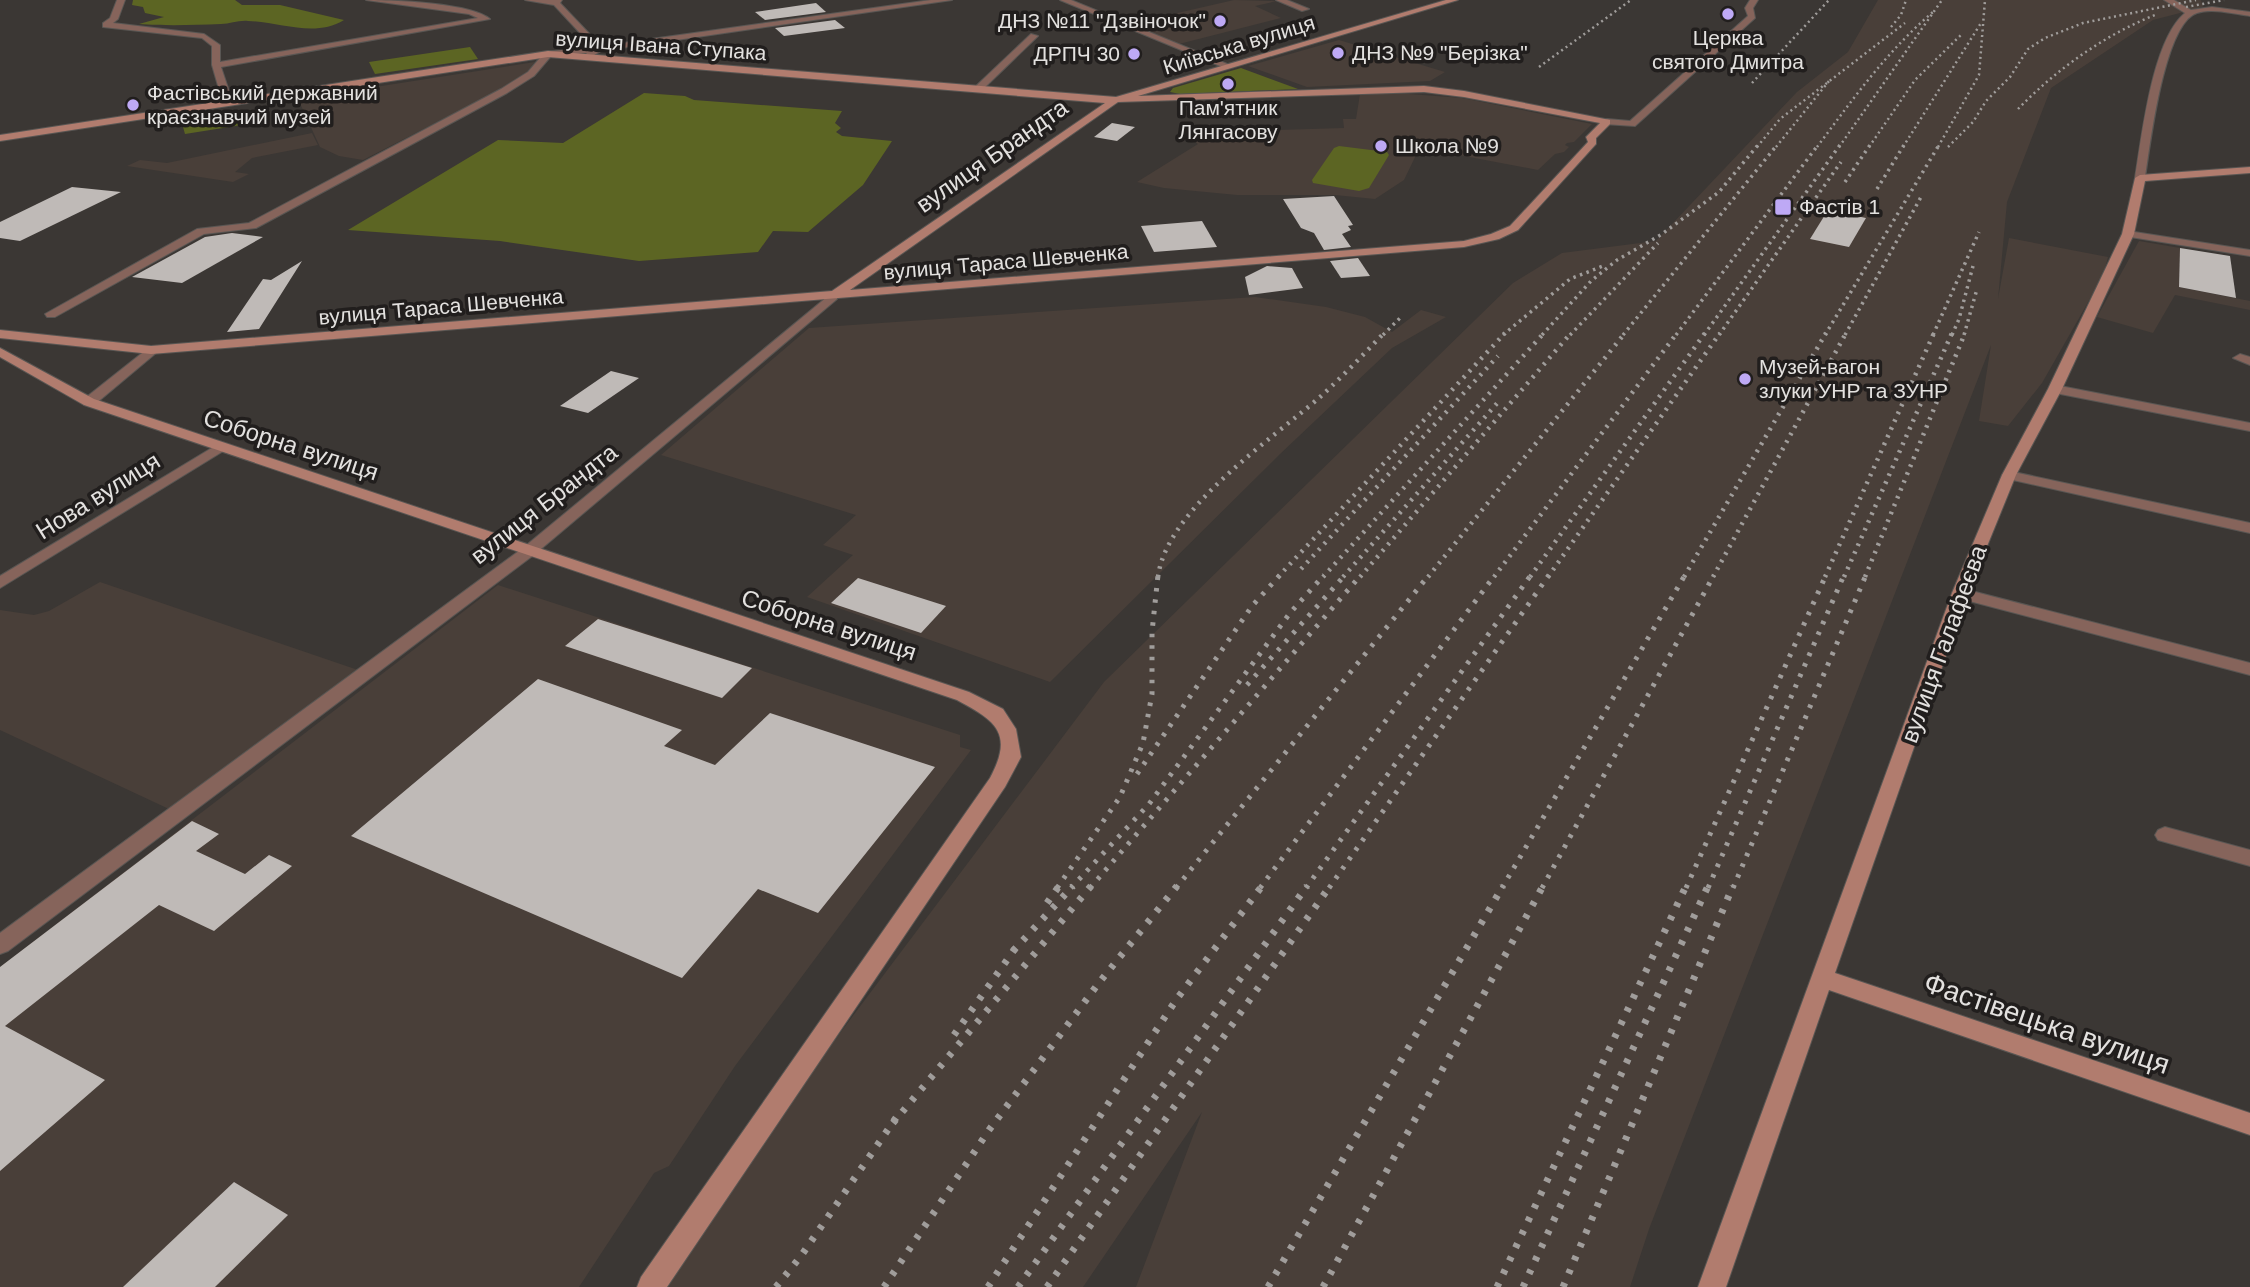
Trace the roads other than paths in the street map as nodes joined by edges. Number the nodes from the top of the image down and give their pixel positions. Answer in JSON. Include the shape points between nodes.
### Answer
{"nodes":[{"id":1,"x":121,"y":0,"type":"edge"},
{"id":2,"x":370,"y":0,"type":"edge"},
{"id":3,"x":528,"y":0,"type":"edge"},
{"id":4,"x":948,"y":0,"type":"edge"},
{"id":5,"x":1064,"y":0,"type":"edge"},
{"id":6,"x":1280,"y":0,"type":"edge"},
{"id":7,"x":1454,"y":0,"type":"edge"},
{"id":8,"x":1754,"y":0,"type":"edge"},
{"id":9,"x":2168,"y":0,"type":"edge"},
{"id":10,"x":557,"y":1,"type":"edge"},
{"id":11,"x":1305,"y":9,"type":"dead end"},
{"id":12,"x":2190,"y":12,"type":"junction"},
{"id":13,"x":2250,"y":14,"type":"edge"},
{"id":14,"x":1034,"y":36,"type":"dead end"},
{"id":15,"x":599,"y":49,"type":"junction"},
{"id":16,"x":548,"y":54,"type":"junction"},
{"id":17,"x":588,"y":55,"type":"junction"},
{"id":18,"x":216,"y":65,"type":"junction"},
{"id":19,"x":1228,"y":66,"type":"junction"},
{"id":20,"x":978,"y":89,"type":"junction"},
{"id":21,"x":1115,"y":100,"type":"junction"},
{"id":22,"x":228,"y":103,"type":"junction"},
{"id":23,"x":1607,"y":122,"type":"junction"},
{"id":24,"x":0,"y":138,"type":"edge"},
{"id":25,"x":2250,"y":170,"type":"edge"},
{"id":26,"x":2140,"y":178,"type":"junction"},
{"id":27,"x":2128,"y":234,"type":"junction"},
{"id":28,"x":2250,"y":253,"type":"edge"},
{"id":29,"x":833,"y":296,"type":"junction"},
{"id":30,"x":51,"y":314,"type":"dead end"},
{"id":31,"x":0,"y":334,"type":"edge"},
{"id":32,"x":151,"y":350,"type":"junction"},
{"id":33,"x":0,"y":352,"type":"edge"},
{"id":34,"x":2055,"y":388,"type":"junction"},
{"id":35,"x":89,"y":402,"type":"junction"},
{"id":36,"x":2250,"y":428,"type":"edge"},
{"id":37,"x":220,"y":447,"type":"junction"},
{"id":38,"x":2009,"y":475,"type":"junction"},
{"id":39,"x":2250,"y":528,"type":"edge"},
{"id":40,"x":529,"y":551,"type":"junction"},
{"id":41,"x":0,"y":583,"type":"edge"},
{"id":42,"x":1960,"y":593,"type":"junction"},
{"id":43,"x":2250,"y":669,"type":"edge"},
{"id":44,"x":2165,"y":835,"type":"dead end"},
{"id":45,"x":2250,"y":858,"type":"edge"},
{"id":46,"x":0,"y":946,"type":"edge"},
{"id":47,"x":1824,"y":979,"type":"junction"},
{"id":48,"x":2250,"y":1124,"type":"edge"},
{"id":49,"x":651,"y":1287,"type":"edge"},
{"id":50,"x":1712,"y":1287,"type":"edge"}],
"edges":[{"from":1,"to":18,"type":"street","via":[[114,19],[106,25],[204,36],[216,45]]},
{"from":2,"to":18,"type":"street","via":[[471,12],[486,19]]},
{"from":3,"to":10,"type":"street"},
{"from":4,"to":15,"type":"street"},
{"from":5,"to":19,"type":"street"},
{"from":6,"to":11,"type":"street"},
{"from":7,"to":19,"type":"street","name":"Київська вулиця"},
{"from":8,"to":23,"type":"street","via":[[1749,8],[1752,16],[1632,124]]},
{"from":9,"to":12,"type":"street"},
{"from":10,"to":15,"type":"street"},
{"from":12,"to":13,"type":"street"},
{"from":12,"to":26,"type":"street","name":"вулиця Галафеєва","via":[[2180,20],[2163,58]]},
{"from":14,"to":20,"type":"street"},
{"from":15,"to":16,"type":"street"},
{"from":15,"to":17,"type":"street"},
{"from":16,"to":17,"type":"street","name":"вулиця Івана Ступака"},
{"from":16,"to":22,"type":"street","name":"вулиця Івана Ступака"},
{"from":16,"to":30,"type":"street","via":[[531,74],[504,91],[252,226],[201,232]]},
{"from":17,"to":20,"type":"street","name":"вулиця Івана Ступака"},
{"from":18,"to":22,"type":"street"},
{"from":19,"to":21,"type":"street","name":"Київська вулиця"},
{"from":20,"to":21,"type":"street","name":"вулиця Івана Ступака"},
{"from":21,"to":23,"type":"street","via":[[1424,89]]},
{"from":21,"to":29,"type":"street","name":"вулиця Брандта"},
{"from":22,"to":24,"type":"street","name":"вулиця Івана Ступака"},
{"from":23,"to":29,"type":"street","name":"вулиця Тараса Шевченка","via":[[1514,228],[1464,244]]},
{"from":25,"to":26,"type":"street"},
{"from":26,"to":27,"type":"street","name":"вулиця Галафеєва"},
{"from":27,"to":28,"type":"street"},
{"from":27,"to":34,"type":"street","name":"вулиця Галафеєва"},
{"from":29,"to":32,"type":"street","name":"вулиця Тараса Шевченка"},
{"from":29,"to":40,"type":"street","name":"вулиця Брандта"},
{"from":31,"to":32,"type":"street","name":"вулиця Тараса Шевченка"},
{"from":32,"to":35,"type":"street"},
{"from":33,"to":35,"type":"street","name":"Соборна вулиця"},
{"from":34,"to":36,"type":"street"},
{"from":34,"to":38,"type":"street","name":"вулиця Галафеєва"},
{"from":35,"to":37,"type":"street","name":"Соборна вулиця"},
{"from":37,"to":40,"type":"street","name":"Соборна вулиця"},
{"from":37,"to":41,"type":"street","name":"Нова вулиця"},
{"from":38,"to":39,"type":"street"},
{"from":38,"to":42,"type":"street","name":"вулиця Галафеєва"},
{"from":40,"to":46,"type":"street","name":"вулиця Брандта"},
{"from":40,"to":49,"type":"street","name":"Соборна вулиця","via":[[963,696],[996,713],[1007,729],[1011,757],[998,782]]},
{"from":42,"to":43,"type":"street"},
{"from":42,"to":47,"type":"street","name":"вулиця Галафеєва"},
{"from":44,"to":45,"type":"street"},
{"from":47,"to":48,"type":"street","name":"Фастівецька вулиця"},
{"from":47,"to":50,"type":"street","name":"вулиця Галафеєва"}]}
